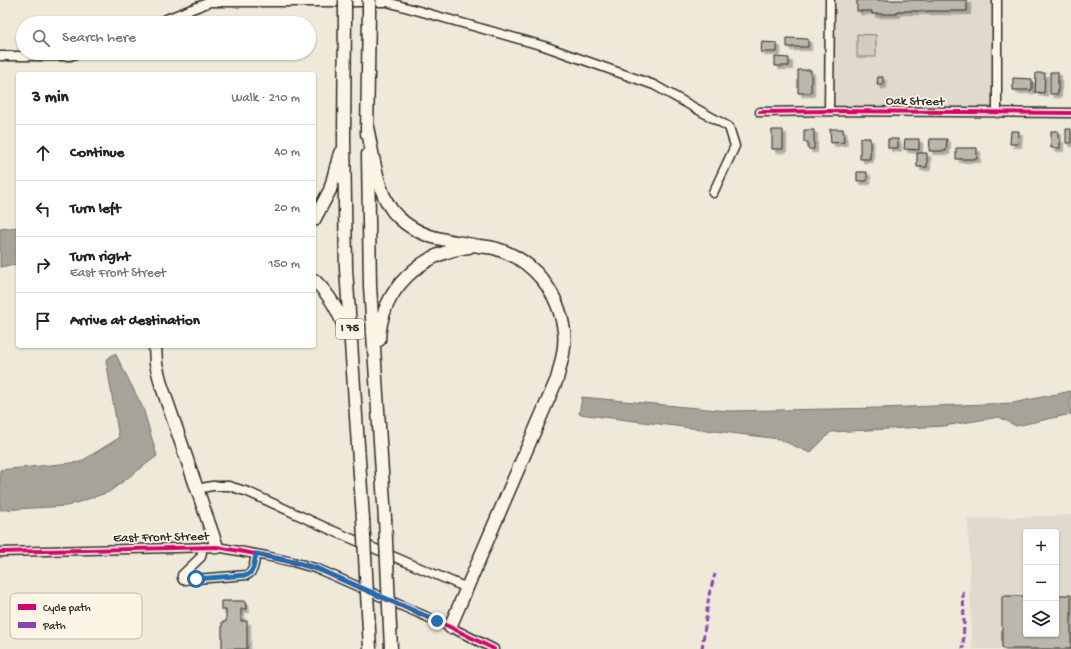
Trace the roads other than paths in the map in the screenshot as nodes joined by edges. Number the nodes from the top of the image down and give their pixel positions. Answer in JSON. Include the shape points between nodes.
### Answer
{"nodes":[{"id":1,"x":830,"y":0,"type":"edge"},
{"id":2,"x":997,"y":0,"type":"edge"},
{"id":3,"x":345,"y":5,"type":"edge"},
{"id":4,"x":369,"y":6,"type":"edge"},
{"id":5,"x":174,"y":16,"type":"edge"},
{"id":6,"x":0,"y":56,"type":"edge"},
{"id":7,"x":16,"y":56,"type":"edge"},
{"id":8,"x":830,"y":111,"type":"junction"},
{"id":9,"x":760,"y":112,"type":"dead end"},
{"id":10,"x":997,"y":113,"type":"junction"},
{"id":11,"x":1071,"y":113,"type":"edge"},
{"id":12,"x":367,"y":127,"type":"junction"},
{"id":13,"x":344,"y":138,"type":"junction"},
{"id":14,"x":714,"y":193,"type":"dead end"},
{"id":15,"x":316,"y":216,"type":"edge"},
{"id":16,"x":477,"y":245,"type":"junction"},
{"id":17,"x":316,"y":282,"type":"edge"},
{"id":18,"x":155,"y":348,"type":"edge"},
{"id":19,"x":353,"y":381,"type":"junction"},
{"id":20,"x":377,"y":391,"type":"junction"},
{"id":21,"x":197,"y":489,"type":"junction"},
{"id":22,"x":203,"y":547,"type":"junction"},
{"id":23,"x":217,"y":547,"type":"junction"},
{"id":24,"x":0,"y":552,"type":"edge"},
{"id":25,"x":256,"y":554,"type":"junction"},
{"id":26,"x":468,"y":588,"type":"junction"},
{"id":27,"x":450,"y":627,"type":"junction"},
{"id":28,"x":370,"y":649,"type":"edge"},
{"id":29,"x":391,"y":649,"type":"edge"},
{"id":30,"x":494,"y":649,"type":"edge"}],
"edges":[{"from":1,"to":8,"type":"street"},
{"from":2,"to":10,"type":"street"},
{"from":3,"to":13,"type":"highway","number":"I 75"},
{"from":4,"to":12,"type":"highway","number":"I 75"},
{"from":5,"to":14,"type":"street","via":[[210,2],[387,2],[544,46],[654,84],[729,127],[735,146]]},
{"from":6,"to":7,"type":"street"},
{"from":8,"to":9,"type":"street","name":"Oak Street"},
{"from":8,"to":10,"type":"street","name":"Oak Street"},
{"from":10,"to":11,"type":"street","name":"Oak Street"},
{"from":12,"to":16,"type":"highway","via":[[385,199],[397,217],[421,233],[434,238]]},
{"from":12,"to":20,"type":"highway","number":"I 75","via":[[370,286]]},
{"from":13,"to":15,"type":"highway","via":[[330,190]]},
{"from":13,"to":19,"type":"highway","number":"I 75","via":[[346,269]]},
{"from":16,"to":20,"type":"highway","via":[[437,256],[411,272],[396,288],[381,320]]},
{"from":16,"to":26,"type":"highway","via":[[497,249],[518,258],[536,270],[560,311],[564,353],[557,379]]},
{"from":17,"to":19,"type":"highway","via":[[333,302],[343,324]]},
{"from":18,"to":21,"type":"highway","via":[[161,384]]},
{"from":19,"to":28,"type":"highway","number":"I 75","bridge":true},
{"from":20,"to":29,"type":"highway","number":"I 75","bridge":true},
{"from":21,"to":23,"type":"highway"},
{"from":21,"to":26,"type":"street","via":[[229,486],[248,492]]},
{"from":22,"to":23,"type":"street","name":"East Front Street"},
{"from":22,"to":24,"type":"street","name":"East Front Street"},
{"from":22,"to":25,"type":"street","via":[[201,557],[182,575],[183,580],[247,575],[253,569]]},
{"from":23,"to":25,"type":"street","name":"East Front Street"},
{"from":25,"to":27,"type":"street","name":"East Front Street","via":[[318,569]]},
{"from":26,"to":27,"type":"highway"},
{"from":27,"to":30,"type":"street","name":"East Front Street"}]}
